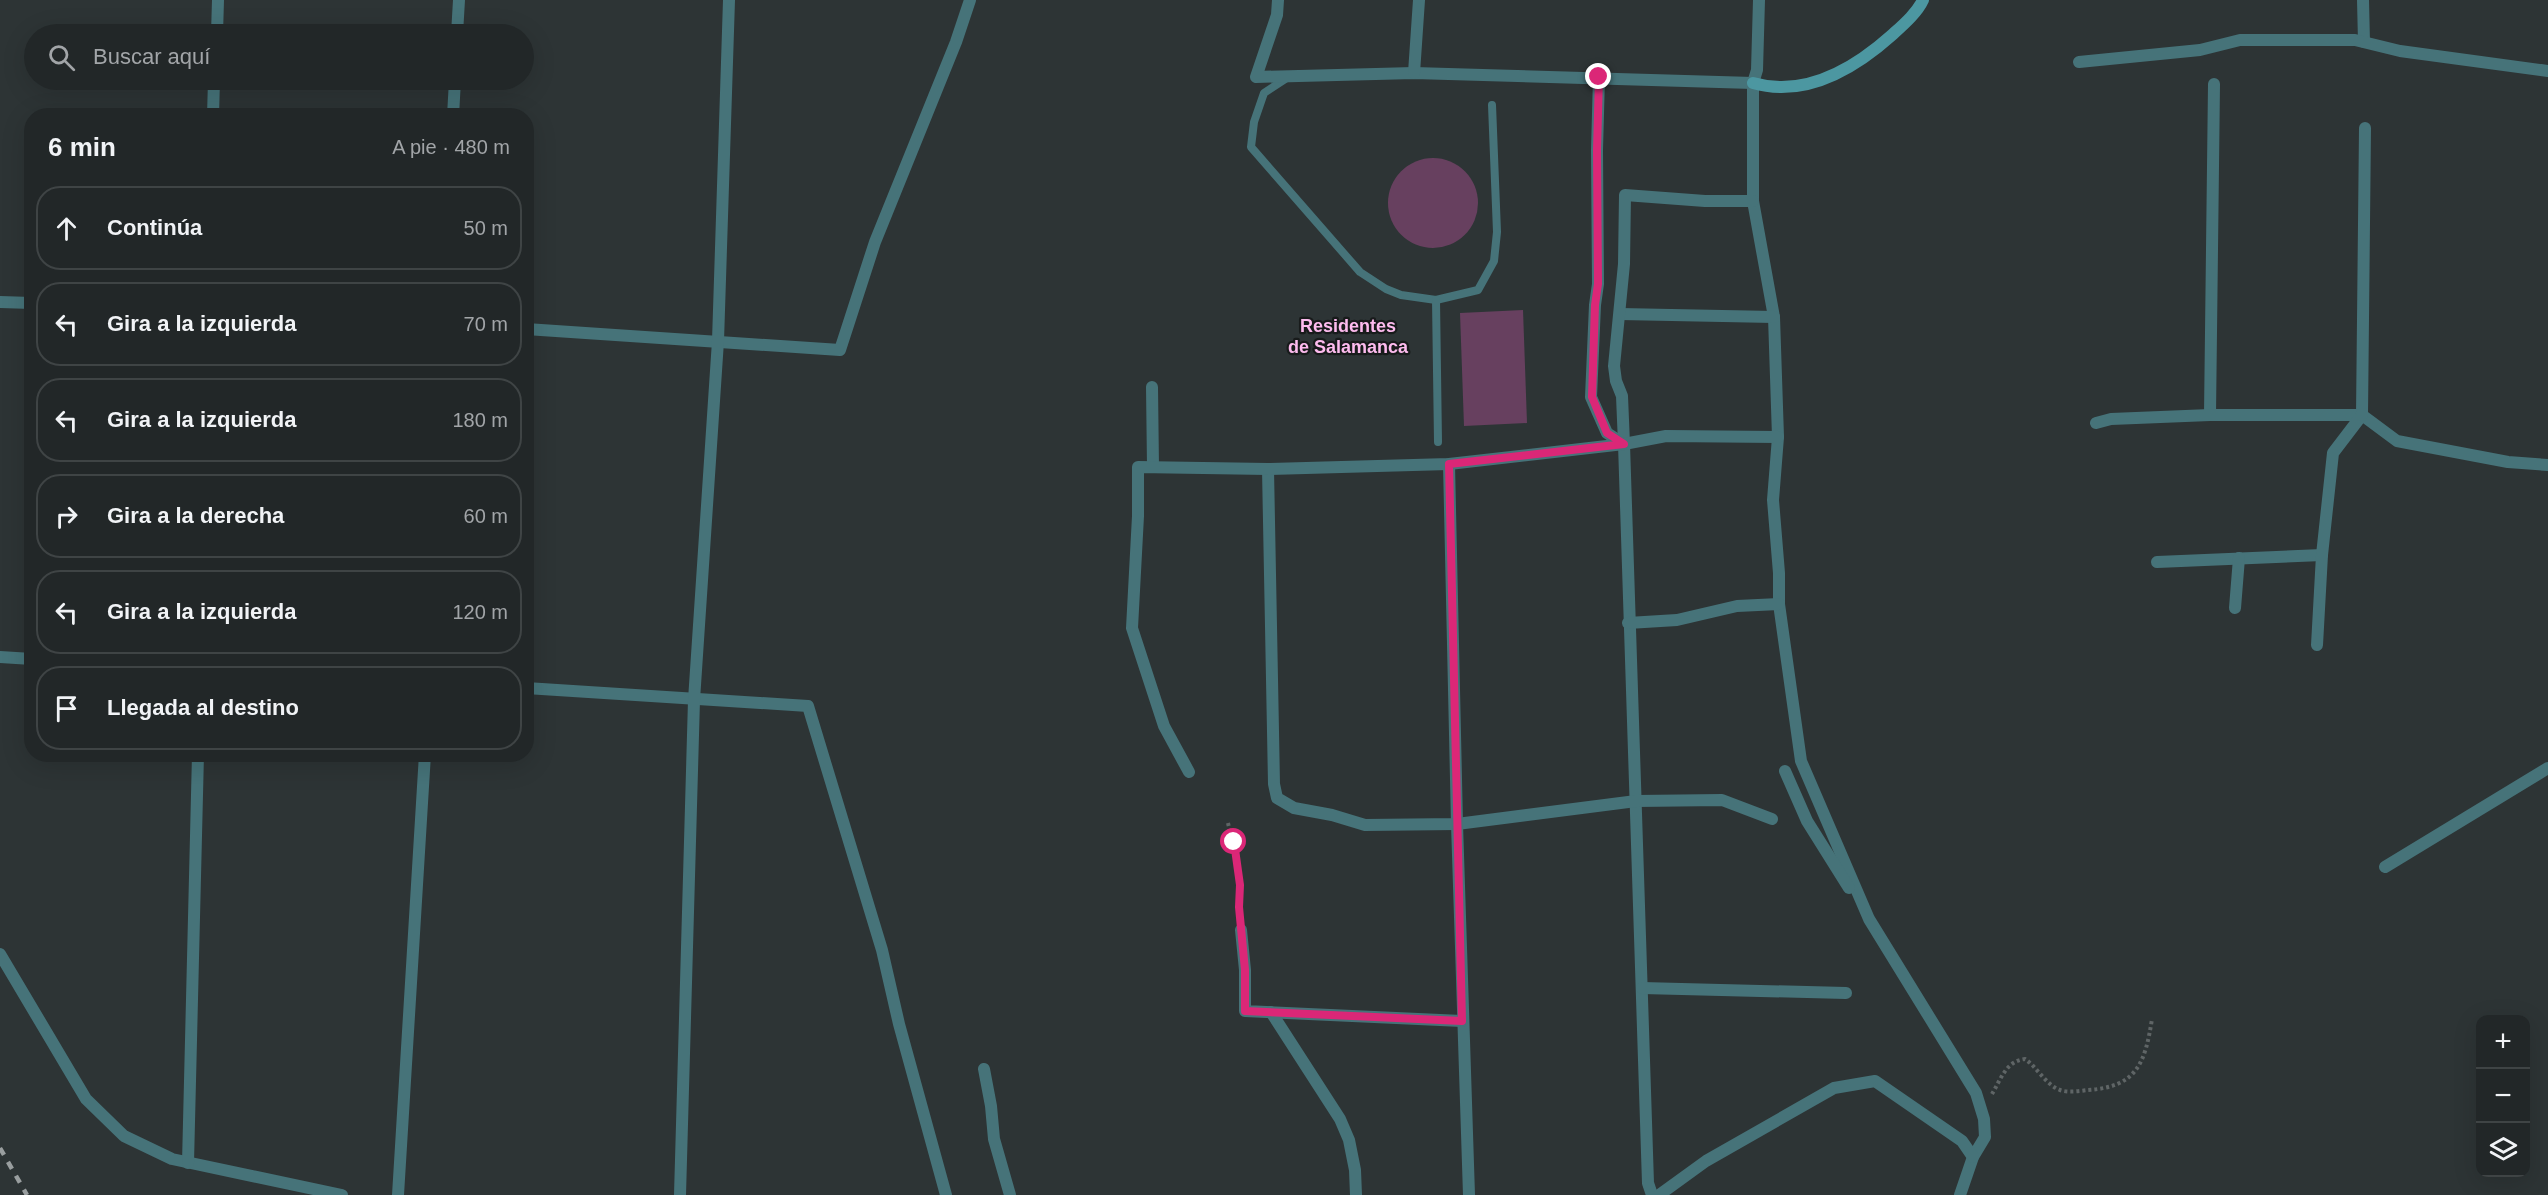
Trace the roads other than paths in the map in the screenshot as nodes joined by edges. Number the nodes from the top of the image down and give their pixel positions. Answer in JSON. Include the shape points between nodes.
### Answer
{"nodes":[{"id":1,"x":218,"y":0,"type":"edge"},
{"id":2,"x":459,"y":0,"type":"edge"},
{"id":3,"x":729,"y":0,"type":"edge"},
{"id":4,"x":970,"y":0,"type":"edge"},
{"id":5,"x":1278,"y":0,"type":"edge"},
{"id":6,"x":1419,"y":0,"type":"edge"},
{"id":7,"x":1759,"y":0,"type":"edge"},
{"id":8,"x":1923,"y":0,"type":"edge"},
{"id":9,"x":2363,"y":0,"type":"edge"},
{"id":10,"x":217,"y":24,"type":"edge"},
{"id":11,"x":458,"y":24,"type":"edge"},
{"id":12,"x":2364,"y":42,"type":"junction"},
{"id":13,"x":2079,"y":62,"type":"dead end"},
{"id":14,"x":2548,"y":71,"type":"edge"},
{"id":15,"x":1414,"y":73,"type":"junction"},
{"id":16,"x":1290,"y":76,"type":"junction"},
{"id":17,"x":1599,"y":77,"type":"junction"},
{"id":18,"x":1753,"y":83,"type":"junction"},
{"id":19,"x":2214,"y":84,"type":"dead end"},
{"id":20,"x":214,"y":90,"type":"edge"},
{"id":21,"x":454,"y":90,"type":"edge"},
{"id":22,"x":1492,"y":105,"type":"dead end"},
{"id":23,"x":213,"y":108,"type":"edge"},
{"id":24,"x":453,"y":108,"type":"edge"},
{"id":25,"x":2365,"y":128,"type":"dead end"},
{"id":26,"x":1753,"y":201,"type":"junction"},
{"id":27,"x":1436,"y":300,"type":"junction"},
{"id":28,"x":0,"y":302,"type":"edge"},
{"id":29,"x":24,"y":303,"type":"edge"},
{"id":30,"x":1620,"y":314,"type":"junction"},
{"id":31,"x":1774,"y":317,"type":"junction"},
{"id":32,"x":534,"y":330,"type":"edge"},
{"id":33,"x":718,"y":341,"type":"junction"},
{"id":34,"x":1152,"y":387,"type":"dead end"},
{"id":35,"x":2210,"y":415,"type":"junction"},
{"id":36,"x":2362,"y":415,"type":"junction"},
{"id":37,"x":2096,"y":423,"type":"dead end"},
{"id":38,"x":1778,"y":437,"type":"junction"},
{"id":39,"x":1438,"y":442,"type":"dead end"},
{"id":40,"x":1624,"y":444,"type":"junction"},
{"id":41,"x":1449,"y":464,"type":"junction"},
{"id":42,"x":2548,"y":465,"type":"edge"},
{"id":43,"x":1153,"y":467,"type":"junction"},
{"id":44,"x":1268,"y":469,"type":"junction"},
{"id":45,"x":2322,"y":555,"type":"junction"},
{"id":46,"x":2239,"y":558,"type":"junction"},
{"id":47,"x":2157,"y":562,"type":"dead end"},
{"id":48,"x":1779,"y":604,"type":"junction"},
{"id":49,"x":2235,"y":608,"type":"dead end"},
{"id":50,"x":1628,"y":623,"type":"junction"},
{"id":51,"x":2317,"y":645,"type":"dead end"},
{"id":52,"x":0,"y":657,"type":"edge"},
{"id":53,"x":24,"y":658,"type":"edge"},
{"id":54,"x":534,"y":689,"type":"edge"},
{"id":55,"x":694,"y":700,"type":"junction"},
{"id":56,"x":198,"y":762,"type":"edge"},
{"id":57,"x":425,"y":762,"type":"edge"},
{"id":58,"x":2548,"y":768,"type":"edge"},
{"id":59,"x":1785,"y":771,"type":"dead end"},
{"id":60,"x":1189,"y":772,"type":"dead end"},
{"id":61,"x":1636,"y":801,"type":"junction"},
{"id":62,"x":1772,"y":819,"type":"dead end"},
{"id":63,"x":1457,"y":824,"type":"junction"},
{"id":64,"x":2385,"y":867,"type":"dead end"},
{"id":65,"x":1869,"y":920,"type":"junction"},
{"id":66,"x":1241,"y":930,"type":"road end"},
{"id":67,"x":0,"y":954,"type":"edge"},
{"id":68,"x":1642,"y":988,"type":"junction"},
{"id":69,"x":1845,"y":993,"type":"dead end"},
{"id":70,"x":1271,"y":1012,"type":"junction"},
{"id":71,"x":1462,"y":1021,"type":"junction"},
{"id":72,"x":984,"y":1069,"type":"dead end"},
{"id":73,"x":1973,"y":1157,"type":"junction"},
{"id":74,"x":188,"y":1163,"type":"junction"},
{"id":75,"x":342,"y":1195,"type":"edge"},
{"id":76,"x":398,"y":1195,"type":"edge"},
{"id":77,"x":680,"y":1195,"type":"edge"},
{"id":78,"x":946,"y":1195,"type":"edge"},
{"id":79,"x":1010,"y":1195,"type":"edge"},
{"id":80,"x":1356,"y":1195,"type":"edge"},
{"id":81,"x":1468,"y":1195,"type":"edge"},
{"id":82,"x":1652,"y":1195,"type":"edge"},
{"id":83,"x":1659,"y":1195,"type":"edge"},
{"id":84,"x":1960,"y":1195,"type":"edge"}],
"edges":[{"from":1,"to":10,"type":"street"},
{"from":2,"to":11,"type":"street"},
{"from":3,"to":33,"type":"street"},
{"from":4,"to":33,"type":"street","via":[[874,242],[840,350]]},
{"from":5,"to":16,"type":"street","via":[[1277,15],[1256,77]]},
{"from":6,"to":15,"type":"street"},
{"from":7,"to":18,"type":"street","via":[[1757,70]]},
{"from":8,"to":18,"type":"street","via":[[1878,48],[1850,67],[1816,82],[1773,89]]},
{"from":9,"to":12,"type":"street"},
{"from":12,"to":13,"type":"street","via":[[2240,40],[2200,50]]},
{"from":12,"to":14,"type":"street","via":[[2400,51]]},
{"from":15,"to":16,"type":"street"},
{"from":15,"to":17,"type":"street"},
{"from":16,"to":27,"type":"lane","via":[[1264,93],[1251,147],[1360,272],[1386,290]]},
{"from":17,"to":18,"type":"street"},
{"from":17,"to":40,"type":"street","via":[[1598,284],[1592,397],[1607,433]]},
{"from":18,"to":26,"type":"street"},
{"from":19,"to":35,"type":"street"},
{"from":20,"to":23,"type":"street"},
{"from":21,"to":24,"type":"street"},
{"from":22,"to":27,"type":"lane","via":[[1497,232],[1494,261],[1478,290]]},
{"from":25,"to":36,"type":"street"},
{"from":26,"to":30,"type":"street","via":[[1625,195]]},
{"from":26,"to":31,"type":"street"},
{"from":27,"to":39,"type":"lane"},
{"from":28,"to":29,"type":"street"},
{"from":30,"to":31,"type":"street"},
{"from":30,"to":40,"type":"street","via":[[1614,366],[1623,406]]},
{"from":31,"to":38,"type":"street"},
{"from":32,"to":33,"type":"street"},
{"from":33,"to":55,"type":"street"},
{"from":34,"to":43,"type":"street"},
{"from":35,"to":36,"type":"street"},
{"from":35,"to":37,"type":"street"},
{"from":36,"to":42,"type":"street","via":[[2397,441],[2508,462]]},
{"from":36,"to":45,"type":"street","via":[[2333,453]]},
{"from":38,"to":40,"type":"street","via":[[1666,436]]},
{"from":38,"to":48,"type":"street","via":[[1773,500]]},
{"from":40,"to":41,"type":"street"},
{"from":40,"to":50,"type":"street"},
{"from":41,"to":44,"type":"street"},
{"from":41,"to":63,"type":"street"},
{"from":43,"to":44,"type":"street"},
{"from":43,"to":60,"type":"street","via":[[1138,467],[1132,628],[1164,726]]},
{"from":44,"to":63,"type":"street","via":[[1277,798],[1294,808],[1365,825]]},
{"from":45,"to":46,"type":"street"},
{"from":45,"to":51,"type":"street"},
{"from":46,"to":47,"type":"street"},
{"from":46,"to":49,"type":"street"},
{"from":48,"to":50,"type":"street","via":[[1737,606],[1677,620]]},
{"from":48,"to":65,"type":"street","via":[[1801,760]]},
{"from":50,"to":61,"type":"street"},
{"from":52,"to":53,"type":"street"},
{"from":54,"to":55,"type":"street"},
{"from":55,"to":77,"type":"street"},
{"from":55,"to":78,"type":"street","via":[[808,706],[882,950]]},
{"from":56,"to":74,"type":"street"},
{"from":57,"to":76,"type":"street"},
{"from":58,"to":64,"type":"street"},
{"from":59,"to":65,"type":"street","via":[[1807,821]]},
{"from":61,"to":62,"type":"street","via":[[1722,800]]},
{"from":61,"to":63,"type":"street"},
{"from":61,"to":68,"type":"street"},
{"from":63,"to":71,"type":"street"},
{"from":65,"to":73,"type":"street","via":[[1976,1093],[1985,1137]]},
{"from":66,"to":70,"type":"street","via":[[1245,1011]]},
{"from":67,"to":74,"type":"street","via":[[86,1098],[124,1136]]},
{"from":68,"to":69,"type":"street"},
{"from":68,"to":82,"type":"street","via":[[1648,1183]]},
{"from":70,"to":71,"type":"street"},
{"from":70,"to":80,"type":"street","via":[[1340,1119],[1349,1140]]},
{"from":71,"to":81,"type":"street"},
{"from":72,"to":79,"type":"street","via":[[994,1139]]},
{"from":73,"to":83,"type":"street","via":[[1962,1141],[1875,1081],[1834,1088],[1706,1161]]},
{"from":73,"to":84,"type":"street"},
{"from":74,"to":75,"type":"street"}]}
